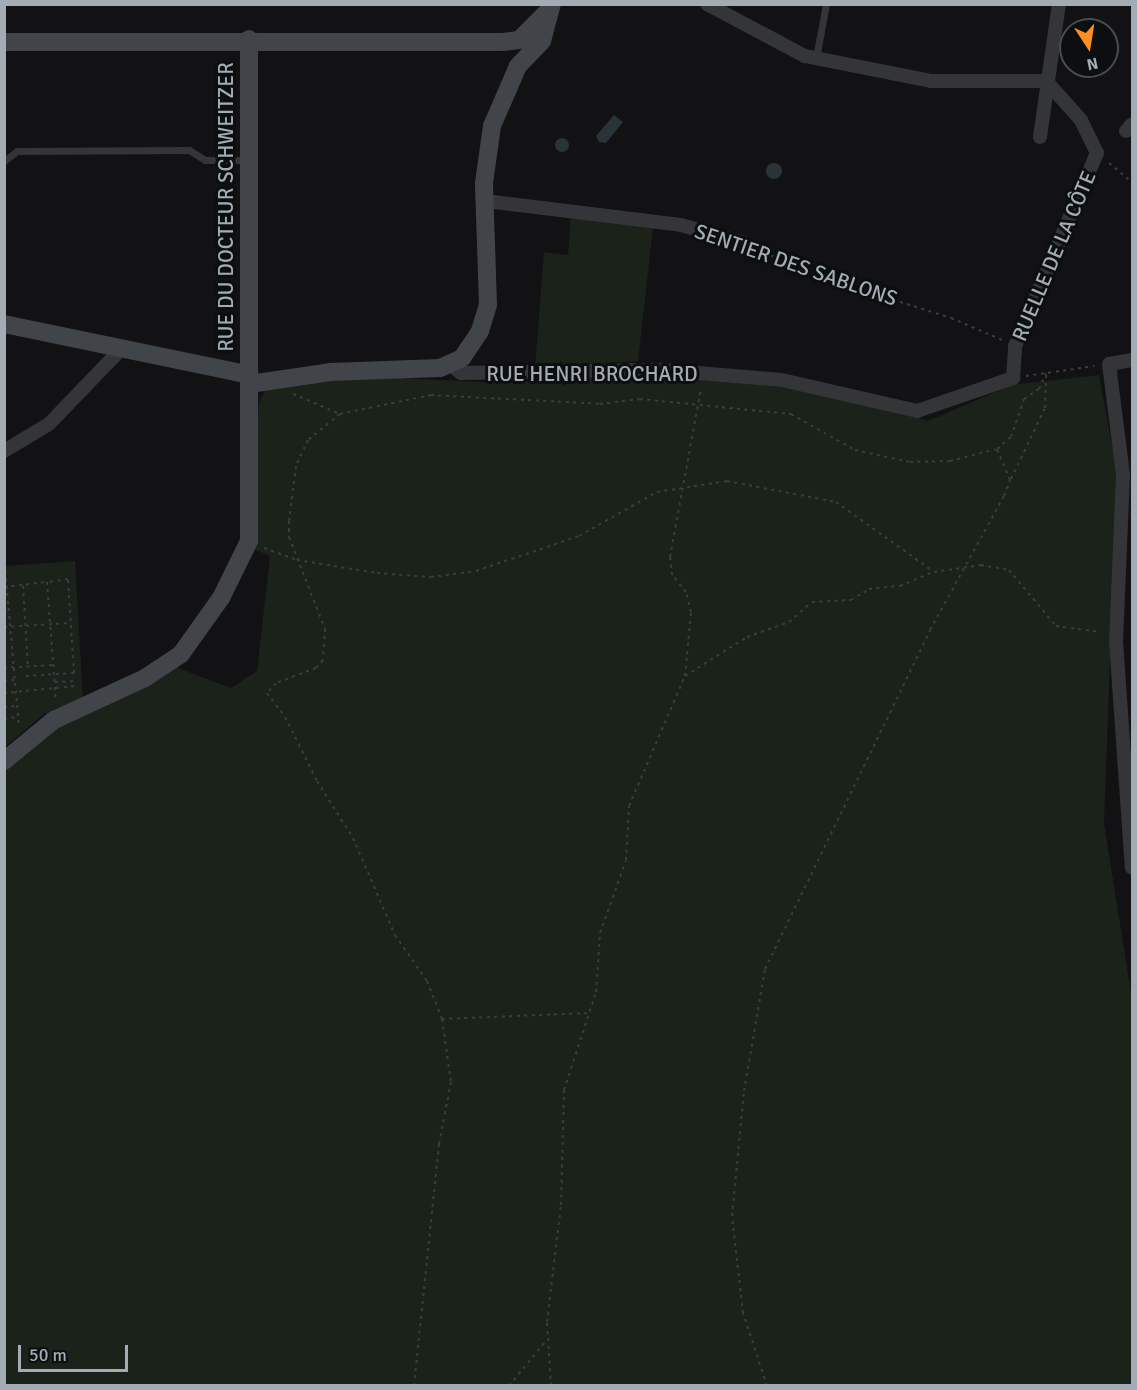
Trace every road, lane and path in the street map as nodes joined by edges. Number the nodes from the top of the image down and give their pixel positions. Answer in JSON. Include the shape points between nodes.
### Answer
{"nodes":[{"id":1,"x":707,"y":4,"type":"edge"},
{"id":2,"x":826,"y":4,"type":"edge"},
{"id":3,"x":1059,"y":4,"type":"edge"},
{"id":4,"x":552,"y":5,"type":"edge"},
{"id":5,"x":249,"y":39,"type":"junction"},
{"id":6,"x":514,"y":41,"type":"junction"},
{"id":7,"x":4,"y":42,"type":"edge"},
{"id":8,"x":816,"y":58,"type":"junction"},
{"id":9,"x":523,"y":62,"type":"junction"},
{"id":10,"x":1046,"y":81,"type":"junction"},
{"id":11,"x":1040,"y":137,"type":"dead end"},
{"id":12,"x":1097,"y":153,"type":"junction"},
{"id":13,"x":249,"y":159,"type":"junction"},
{"id":14,"x":4,"y":161,"type":"edge"},
{"id":15,"x":1132,"y":182,"type":"edge"},
{"id":16,"x":486,"y":201,"type":"junction"},
{"id":17,"x":744,"y":243,"type":"joint"},
{"id":18,"x":4,"y":324,"type":"edge"},
{"id":19,"x":994,"y":337,"type":"dead end"},
{"id":20,"x":123,"y":348,"type":"junction"},
{"id":21,"x":1132,"y":360,"type":"edge"},
{"id":22,"x":1109,"y":364,"type":"junction"},
{"id":23,"x":451,"y":365,"type":"junction"},
{"id":24,"x":703,"y":373,"type":"junction"},
{"id":25,"x":1046,"y":373,"type":"junction"},
{"id":26,"x":1013,"y":378,"type":"junction"},
{"id":27,"x":254,"y":381,"type":"junction"},
{"id":28,"x":698,"y":408,"type":"junction"},
{"id":29,"x":340,"y":414,"type":"junction"},
{"id":30,"x":997,"y":449,"type":"junction"},
{"id":31,"x":4,"y":451,"type":"edge"},
{"id":32,"x":1010,"y":480,"type":"junction"},
{"id":33,"x":685,"y":483,"type":"junction"},
{"id":34,"x":259,"y":546,"type":"dead end"},
{"id":35,"x":4,"y":556,"type":"edge"},
{"id":36,"x":297,"y":560,"type":"junction"},
{"id":37,"x":6,"y":564,"type":"edge"},
{"id":38,"x":934,"y":572,"type":"junction"},
{"id":39,"x":962,"y":572,"type":"junction"},
{"id":40,"x":47,"y":582,"type":"junction"},
{"id":41,"x":23,"y":585,"type":"junction"},
{"id":42,"x":6,"y":587,"type":"edge"},
{"id":43,"x":7,"y":600,"type":"edge"},
{"id":44,"x":4,"y":613,"type":"edge"},
{"id":45,"x":10,"y":613,"type":"junction"},
{"id":46,"x":71,"y":623,"type":"junction"},
{"id":47,"x":49,"y":624,"type":"junction"},
{"id":48,"x":26,"y":626,"type":"junction"},
{"id":49,"x":4,"y":627,"type":"edge"},
{"id":50,"x":11,"y":627,"type":"junction"},
{"id":51,"x":1116,"y":631,"type":"junction"},
{"id":52,"x":53,"y":665,"type":"junction"},
{"id":53,"x":14,"y":667,"type":"junction"},
{"id":54,"x":28,"y":667,"type":"junction"},
{"id":55,"x":4,"y":668,"type":"edge"},
{"id":56,"x":26,"y":676,"type":"dead end"},
{"id":57,"x":54,"y":676,"type":"junction"},
{"id":58,"x":685,"y":676,"type":"junction"},
{"id":59,"x":15,"y":680,"type":"junction"},
{"id":60,"x":4,"y":681,"type":"edge"},
{"id":61,"x":76,"y":681,"type":"dead end"},
{"id":62,"x":54,"y":682,"type":"junction"},
{"id":63,"x":76,"y":686,"type":"dead end"},
{"id":64,"x":55,"y":688,"type":"junction"},
{"id":65,"x":16,"y":692,"type":"junction"},
{"id":66,"x":4,"y":693,"type":"edge"},
{"id":67,"x":17,"y":706,"type":"junction"},
{"id":68,"x":4,"y":707,"type":"edge"},
{"id":69,"x":18,"y":717,"type":"junction"},
{"id":70,"x":61,"y":717,"type":"junction"},
{"id":71,"x":4,"y":719,"type":"edge"},
{"id":72,"x":26,"y":741,"type":"junction"},
{"id":73,"x":4,"y":760,"type":"edge"},
{"id":74,"x":1132,"y":867,"type":"edge"},
{"id":75,"x":591,"y":1012,"type":"junction"},
{"id":76,"x":442,"y":1019,"type":"junction"},
{"id":77,"x":546,"y":1341,"type":"junction"},
{"id":78,"x":414,"y":1386,"type":"edge"},
{"id":79,"x":509,"y":1386,"type":"edge"},
{"id":80,"x":551,"y":1386,"type":"edge"},
{"id":81,"x":767,"y":1386,"type":"edge"}],
"edges":[{"from":1,"to":8,"type":"street"},
{"from":2,"to":8,"type":"lane"},
{"from":3,"to":10,"type":"street"},
{"from":4,"to":6,"type":"main road"},
{"from":4,"to":9,"type":"main road","via":[[547,31]]},
{"from":5,"to":6,"type":"main road"},
{"from":5,"to":7,"type":"main road"},
{"from":5,"to":13,"type":"main road","name":"RUE DU DOCTEUR SCHWEITZER"},
{"from":6,"to":9,"type":"street"},
{"from":8,"to":10,"type":"street","via":[[931,81]]},
{"from":9,"to":16,"type":"main road","via":[[492,126],[485,159]]},
{"from":10,"to":11,"type":"street"},
{"from":10,"to":12,"type":"street","name":"RUELLE DE LA CÔTE","via":[[1081,120]]},
{"from":12,"to":15,"type":"path"},
{"from":12,"to":26,"type":"street","name":"RUELLE DE LA CÔTE","via":[[1015,346]]},
{"from":13,"to":14,"type":"lane","via":[[205,160],[189,150],[17,151]]},
{"from":13,"to":27,"type":"main road","name":"RUE DU DOCTEUR SCHWEITZER"},
{"from":16,"to":17,"type":"street","name":"SENTIER DES SABLONS","via":[[681,225]]},
{"from":16,"to":23,"type":"main road","via":[[488,305],[473,344]]},
{"from":17,"to":19,"type":"path","name":"SENTIER DES SABLONS","via":[[814,275]]},
{"from":18,"to":20,"type":"main road"},
{"from":20,"to":27,"type":"main road"},
{"from":20,"to":31,"type":"street","via":[[49,424]]},
{"from":21,"to":22,"type":"street"},
{"from":22,"to":25,"type":"path"},
{"from":22,"to":51,"type":"street","via":[[1123,475]]},
{"from":23,"to":24,"type":"street","name":"RUE HENRI BROCHARD","via":[[461,373],[508,375]]},
{"from":23,"to":27,"type":"main road"},
{"from":24,"to":26,"type":"street","name":"RUE HENRI BROCHARD","via":[[836,388],[917,411]]},
{"from":24,"to":28,"type":"path"},
{"from":25,"to":26,"type":"path"},
{"from":25,"to":30,"type":"path","via":[[1039,389],[1024,399],[1011,437]]},
{"from":25,"to":32,"type":"path","via":[[1045,408]]},
{"from":27,"to":29,"type":"path"},
{"from":27,"to":70,"type":"main road","name":"RUE DU DOCTEUR SCHWEITZER","via":[[251,531],[232,578],[191,643],[172,662]]},
{"from":28,"to":29,"type":"path","via":[[640,399],[600,404],[431,395]]},
{"from":28,"to":30,"type":"path","via":[[790,414],[855,450],[910,462],[950,460]]},
{"from":28,"to":33,"type":"path"},
{"from":29,"to":36,"type":"path","via":[[308,441],[296,466],[289,537]]},
{"from":30,"to":32,"type":"path"},
{"from":32,"to":39,"type":"path"},
{"from":33,"to":36,"type":"path","via":[[657,492],[579,536],[476,571],[431,577]]},
{"from":33,"to":38,"type":"path","via":[[727,481],[836,502]]},
{"from":33,"to":58,"type":"path","via":[[670,557],[672,575],[686,592],[691,612]]},
{"from":34,"to":36,"type":"path"},
{"from":35,"to":37,"type":"path"},
{"from":36,"to":76,"type":"path","via":[[325,629],[326,649],[316,668],[276,683],[268,698],[285,717],[316,781],[353,838],[395,935],[427,981]]},
{"from":37,"to":42,"type":"path"},
{"from":38,"to":39,"type":"path"},
{"from":38,"to":58,"type":"path","via":[[900,586],[869,589],[851,600],[812,602],[789,622],[747,637]]},
{"from":39,"to":51,"type":"path","via":[[981,565],[1009,570],[1056,626],[1089,633]]},
{"from":39,"to":81,"type":"path","via":[[765,969],[744,1091],[732,1216],[743,1313]]},
{"from":40,"to":41,"type":"path"},
{"from":40,"to":46,"type":"path","via":[[68,579]]},
{"from":40,"to":47,"type":"path"},
{"from":41,"to":42,"type":"path"},
{"from":41,"to":48,"type":"path"},
{"from":42,"to":43,"type":"path"},
{"from":43,"to":45,"type":"path"},
{"from":44,"to":45,"type":"path"},
{"from":45,"to":50,"type":"path"},
{"from":46,"to":47,"type":"path"},
{"from":46,"to":57,"type":"path","via":[[74,673]]},
{"from":47,"to":48,"type":"path"},
{"from":47,"to":52,"type":"path"},
{"from":48,"to":50,"type":"path"},
{"from":48,"to":54,"type":"path"},
{"from":49,"to":50,"type":"path"},
{"from":50,"to":53,"type":"path"},
{"from":51,"to":74,"type":"street"},
{"from":52,"to":54,"type":"path"},
{"from":52,"to":57,"type":"path"},
{"from":53,"to":54,"type":"path"},
{"from":53,"to":55,"type":"path"},
{"from":53,"to":59,"type":"path"},
{"from":56,"to":57,"type":"path"},
{"from":57,"to":62,"type":"path"},
{"from":58,"to":75,"type":"path","via":[[629,806],[626,860],[600,933]]},
{"from":59,"to":60,"type":"path"},
{"from":59,"to":65,"type":"path"},
{"from":61,"to":62,"type":"path"},
{"from":62,"to":64,"type":"path"},
{"from":63,"to":64,"type":"path"},
{"from":64,"to":65,"type":"path"},
{"from":64,"to":70,"type":"path"},
{"from":65,"to":66,"type":"path"},
{"from":65,"to":67,"type":"path"},
{"from":67,"to":68,"type":"path"},
{"from":67,"to":69,"type":"path"},
{"from":69,"to":71,"type":"path"},
{"from":69,"to":72,"type":"path"},
{"from":70,"to":72,"type":"main road","name":"RUE DU DOCTEUR SCHWEITZER"},
{"from":72,"to":73,"type":"main road","name":"RUE DU DOCTEUR SCHWEITZER"},
{"from":75,"to":76,"type":"path"},
{"from":75,"to":77,"type":"path","via":[[564,1090],[561,1204]]},
{"from":76,"to":78,"type":"path","via":[[451,1082],[439,1144]]},
{"from":77,"to":79,"type":"path"},
{"from":77,"to":80,"type":"path"}]}
